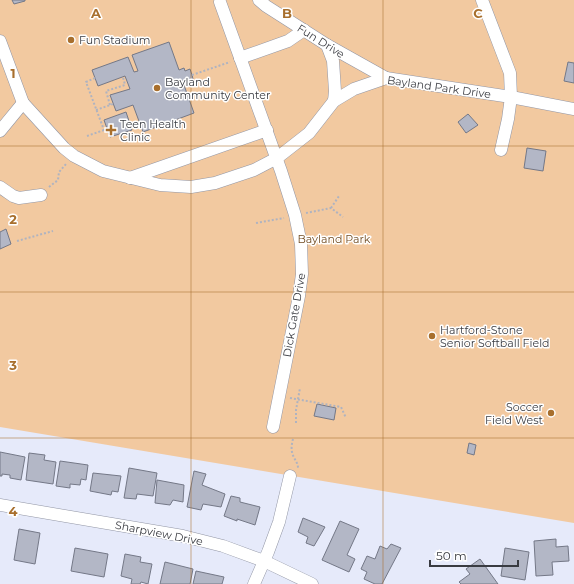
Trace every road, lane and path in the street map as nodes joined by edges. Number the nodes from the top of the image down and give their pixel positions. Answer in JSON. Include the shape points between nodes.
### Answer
{"nodes":[{"id":1,"x":259,"y":0,"type":"edge"},
{"id":2,"x":482,"y":0,"type":"edge"},
{"id":3,"x":220,"y":2,"type":"dead end"},
{"id":4,"x":304,"y":30,"type":"junction"},
{"id":5,"x":0,"y":41,"type":"edge"},
{"id":6,"x":327,"y":45,"type":"junction"},
{"id":7,"x":240,"y":58,"type":"junction"},
{"id":8,"x":192,"y":75,"type":"dead end"},
{"id":9,"x":122,"y":77,"type":"dead end"},
{"id":10,"x":95,"y":78,"type":"dead end"},
{"id":11,"x":386,"y":78,"type":"junction"},
{"id":12,"x":510,"y":97,"type":"junction"},
{"id":13,"x":334,"y":101,"type":"junction"},
{"id":14,"x":23,"y":104,"type":"junction"},
{"id":15,"x":574,"y":109,"type":"edge"},
{"id":16,"x":96,"y":110,"type":"junction"},
{"id":17,"x":0,"y":130,"type":"edge"},
{"id":18,"x":266,"y":130,"type":"junction"},
{"id":19,"x":87,"y":136,"type":"dead end"},
{"id":20,"x":502,"y":150,"type":"dead end"},
{"id":21,"x":74,"y":156,"type":"junction"},
{"id":22,"x":277,"y":158,"type":"junction"},
{"id":23,"x":129,"y":178,"type":"junction"},
{"id":24,"x":0,"y":188,"type":"edge"},
{"id":25,"x":40,"y":194,"type":"joint"},
{"id":26,"x":339,"y":196,"type":"dead end"},
{"id":27,"x":331,"y":208,"type":"junction"},
{"id":28,"x":311,"y":212,"type":"dead end"},
{"id":29,"x":343,"y":217,"type":"dead end"},
{"id":30,"x":278,"y":219,"type":"dead end"},
{"id":31,"x":256,"y":223,"type":"dead end"},
{"id":32,"x":53,"y":232,"type":"dead end"},
{"id":33,"x":17,"y":241,"type":"dead end"},
{"id":34,"x":300,"y":388,"type":"dead end"},
{"id":35,"x":296,"y":399,"type":"junction"},
{"id":36,"x":346,"y":418,"type":"dead end"},
{"id":37,"x":296,"y":423,"type":"dead end"},
{"id":38,"x":273,"y":427,"type":"dead end"},
{"id":39,"x":293,"y":439,"type":"dead end"},
{"id":40,"x":294,"y":473,"type":"joint"},
{"id":41,"x":0,"y":505,"type":"edge"},
{"id":42,"x":264,"y":561,"type":"junction"},
{"id":43,"x":254,"y":584,"type":"edge"},
{"id":44,"x":312,"y":584,"type":"edge"}],
"edges":[{"from":1,"to":4,"type":"street","name":"Fun Drive"},
{"from":2,"to":12,"type":"street","via":[[510,73]]},
{"from":3,"to":7,"type":"street","name":"Dick Gate Drive"},
{"from":4,"to":6,"type":"street","name":"Fun Drive"},
{"from":4,"to":7,"type":"street","via":[[288,41]]},
{"from":5,"to":14,"type":"street","name":"Bayland Park Drive"},
{"from":6,"to":11,"type":"street","name":"Fun Drive"},
{"from":6,"to":13,"type":"street","via":[[333,61]]},
{"from":7,"to":8,"type":"path"},
{"from":7,"to":18,"type":"street","name":"Dick Gate Drive"},
{"from":9,"to":16,"type":"path","via":[[125,84],[106,91],[112,104]]},
{"from":10,"to":16,"type":"path","via":[[86,82]]},
{"from":11,"to":12,"type":"street","name":"Bayland Park Drive"},
{"from":11,"to":13,"type":"street","name":"Bayland Park Drive","via":[[354,89]]},
{"from":12,"to":15,"type":"street","name":"Bayland Park Drive"},
{"from":12,"to":20,"type":"street"},
{"from":13,"to":22,"type":"street","name":"Bayland Park Drive","via":[[309,133]]},
{"from":14,"to":17,"type":"street"},
{"from":14,"to":21,"type":"street","name":"Bayland Park Drive"},
{"from":16,"to":19,"type":"path","via":[[106,129]]},
{"from":18,"to":22,"type":"street","name":"Dick Gate Drive"},
{"from":18,"to":23,"type":"street"},
{"from":21,"to":23,"type":"street","name":"Bayland Park Drive","via":[[103,171]]},
{"from":21,"to":25,"type":"path","via":[[60,172],[58,180]]},
{"from":22,"to":23,"type":"street","name":"Bayland Park Drive","via":[[254,170],[215,183],[192,187],[160,185]]},
{"from":22,"to":38,"type":"street","name":"Dick Gate Drive","via":[[295,216],[301,244],[302,274]]},
{"from":24,"to":25,"type":"street","via":[[19,198]]},
{"from":26,"to":27,"type":"path"},
{"from":27,"to":28,"type":"path"},
{"from":27,"to":29,"type":"path"},
{"from":30,"to":31,"type":"path"},
{"from":32,"to":33,"type":"path"},
{"from":34,"to":35,"type":"path"},
{"from":35,"to":36,"type":"path","via":[[341,407]]},
{"from":35,"to":37,"type":"path"},
{"from":39,"to":40,"type":"path","via":[[292,453],[298,464]]},
{"from":40,"to":42,"type":"street"},
{"from":41,"to":42,"type":"street","name":"Sharpview Drive","via":[[183,536],[223,546]]},
{"from":42,"to":43,"type":"street"},
{"from":42,"to":44,"type":"street","name":"Sharpview Drive"}]}
